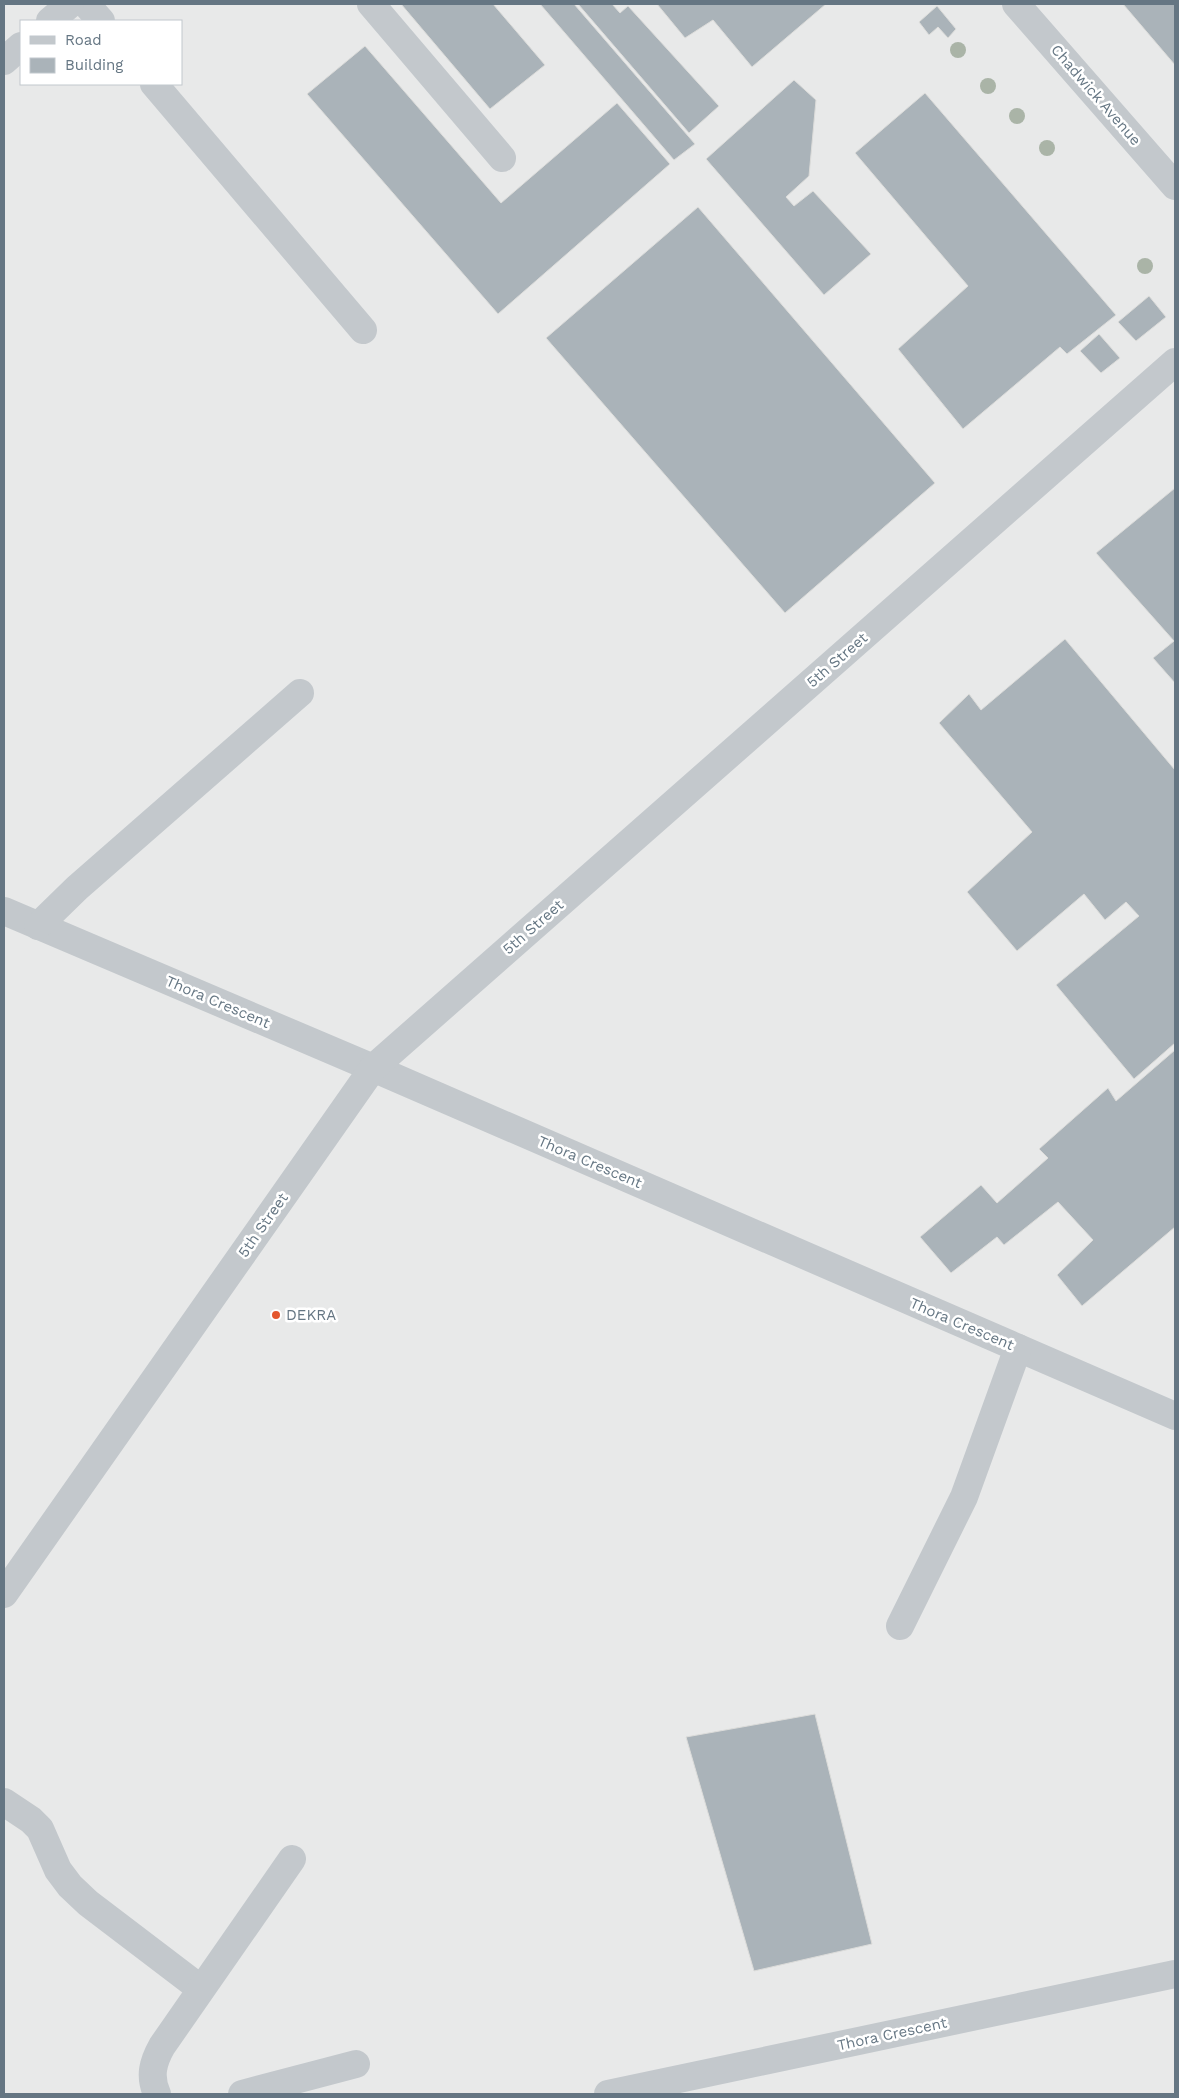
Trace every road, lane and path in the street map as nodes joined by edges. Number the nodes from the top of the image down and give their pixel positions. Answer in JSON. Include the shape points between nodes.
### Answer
{"nodes":[{"id":1,"x":86,"y":4,"type":"edge"},
{"id":2,"x":371,"y":4,"type":"edge"},
{"id":3,"x":1016,"y":4,"type":"edge"},
{"id":4,"x":100,"y":20,"type":"edge"},
{"id":5,"x":20,"y":47,"type":"edge"},
{"id":6,"x":4,"y":61,"type":"edge"},
{"id":7,"x":155,"y":85,"type":"edge"},
{"id":8,"x":502,"y":158,"type":"dead end"},
{"id":9,"x":1175,"y":186,"type":"edge"},
{"id":10,"x":363,"y":330,"type":"dead end"},
{"id":11,"x":1175,"y":362,"type":"edge"},
{"id":12,"x":300,"y":693,"type":"dead end"},
{"id":13,"x":4,"y":911,"type":"edge"},
{"id":14,"x":38,"y":926,"type":"junction"},
{"id":15,"x":373,"y":1068,"type":"junction"},
{"id":16,"x":1018,"y":1348,"type":"junction"},
{"id":17,"x":1175,"y":1416,"type":"edge"},
{"id":18,"x":4,"y":1594,"type":"edge"},
{"id":19,"x":900,"y":1626,"type":"dead end"},
{"id":20,"x":4,"y":1802,"type":"edge"},
{"id":21,"x":292,"y":1858,"type":"dead end"},
{"id":22,"x":1175,"y":1974,"type":"edge"},
{"id":23,"x":201,"y":1989,"type":"junction"},
{"id":24,"x":356,"y":2064,"type":"dead end"},
{"id":25,"x":157,"y":2094,"type":"edge"},
{"id":26,"x":242,"y":2094,"type":"edge"},
{"id":27,"x":608,"y":2094,"type":"edge"}],
"edges":[{"from":1,"to":4,"type":"lane"},
{"from":2,"to":8,"type":"lane"},
{"from":3,"to":9,"type":"lane","name":"Chadwick Avenue"},
{"from":5,"to":6,"type":"lane"},
{"from":7,"to":10,"type":"lane"},
{"from":11,"to":15,"type":"lane","name":"5th Street"},
{"from":12,"to":14,"type":"lane"},
{"from":13,"to":14,"type":"lane","name":"Thora Crescent"},
{"from":14,"to":15,"type":"lane","name":"Thora Crescent"},
{"from":15,"to":16,"type":"lane","name":"Thora Crescent"},
{"from":15,"to":18,"type":"lane","name":"5th Street"},
{"from":16,"to":17,"type":"lane","name":"Thora Crescent"},
{"from":16,"to":19,"type":"lane","via":[[964,1497]]},
{"from":20,"to":23,"type":"lane","via":[[40,1829],[58,1870],[76,1892]]},
{"from":21,"to":23,"type":"lane"},
{"from":22,"to":27,"type":"lane","name":"Thora Crescent"},
{"from":23,"to":25,"type":"lane","via":[[153,2063],[152,2077]]},
{"from":24,"to":26,"type":"lane"}]}
